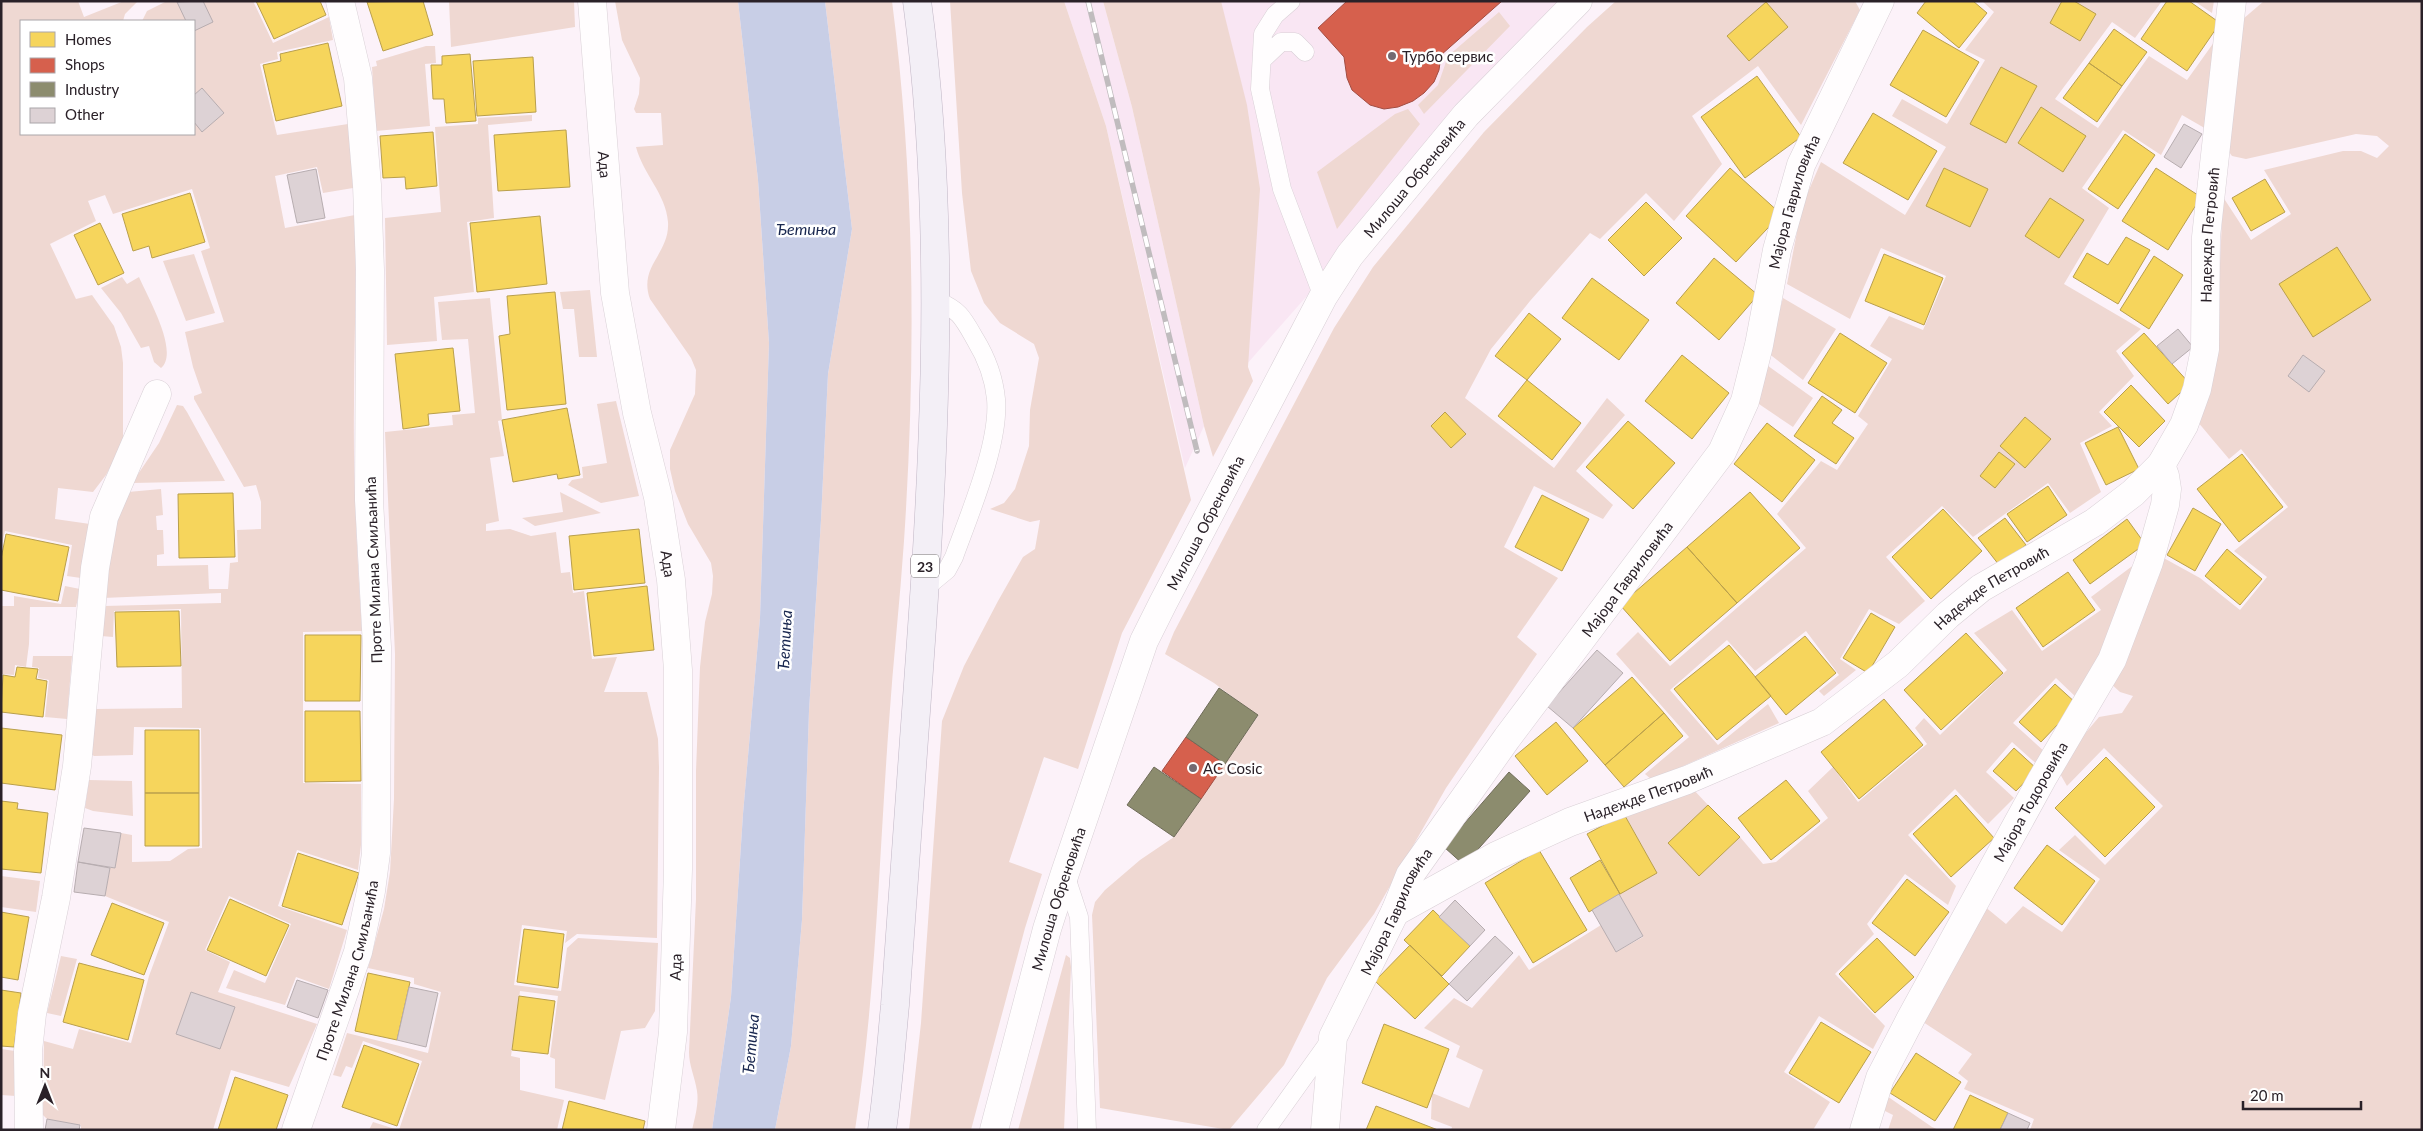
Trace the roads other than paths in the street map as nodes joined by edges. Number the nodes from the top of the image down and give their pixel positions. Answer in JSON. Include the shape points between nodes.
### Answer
{"nodes":[{"id":1,"x":340,"y":1,"type":"edge"},
{"id":2,"x":592,"y":1,"type":"edge"},
{"id":3,"x":917,"y":1,"type":"edge"},
{"id":4,"x":1291,"y":1,"type":"edge"},
{"id":5,"x":1880,"y":1,"type":"edge"},
{"id":6,"x":2232,"y":1,"type":"edge"},
{"id":7,"x":1570,"y":4,"type":"edge"},
{"id":8,"x":1305,"y":52,"type":"dead end"},
{"id":9,"x":1262,"y":60,"type":"junction"},
{"id":10,"x":1323,"y":297,"type":"junction"},
{"id":11,"x":936,"y":300,"type":"junction"},
{"id":12,"x":157,"y":394,"type":"dead end"},
{"id":13,"x":2161,"y":465,"type":"junction"},
{"id":14,"x":924,"y":589,"type":"junction"},
{"id":15,"x":1065,"y":874,"type":"junction"},
{"id":16,"x":1395,"y":912,"type":"junction"},
{"id":17,"x":1333,"y":1037,"type":"junction"},
{"id":18,"x":29,"y":1130,"type":"edge"},
{"id":19,"x":296,"y":1130,"type":"edge"},
{"id":20,"x":661,"y":1130,"type":"edge"},
{"id":21,"x":882,"y":1130,"type":"edge"},
{"id":22,"x":994,"y":1130,"type":"edge"},
{"id":23,"x":1087,"y":1130,"type":"edge"},
{"id":24,"x":1266,"y":1130,"type":"edge"},
{"id":25,"x":1325,"y":1130,"type":"edge"},
{"id":26,"x":1864,"y":1130,"type":"edge"}],
"edges":[{"from":1,"to":19,"type":"street","name":"Проте Милана Смиљанића","via":[[358,78],[367,185],[369,500],[377,646],[376,853],[358,952]]},
{"from":2,"to":20,"type":"street","name":"Ада","via":[[615,293],[637,413],[658,497],[671,580],[678,670],[678,869],[673,1032]]},
{"from":3,"to":11,"type":"main road","number":"23","via":[[930,133]]},
{"from":4,"to":9,"type":"lane","via":[[1263,34]]},
{"from":5,"to":16,"type":"street","name":"Мајора Гавриловића","via":[[1801,165],[1777,250],[1745,400],[1722,452],[1507,738],[1410,875]]},
{"from":6,"to":13,"type":"street","name":"Надежде Петровић","via":[[2206,236],[2205,349],[2197,389],[2184,425]]},
{"from":7,"to":10,"type":"street","name":"Милоша Обреновића","via":[[1466,115],[1350,255]]},
{"from":8,"to":9,"type":"lane","via":[[1295,42],[1281,42]]},
{"from":9,"to":10,"type":"lane","via":[[1260,89],[1282,189]]},
{"from":10,"to":15,"type":"street","name":"Милоша Обреновића","via":[[1144,641]]},
{"from":11,"to":14,"type":"main road","number":"23"},
{"from":11,"to":14,"type":"lane","via":[[956,309],[965,320],[982,351],[996,401],[985,467],[954,557],[947,570]]},
{"from":12,"to":18,"type":"street","via":[[104,517],[95,568],[77,766],[56,898],[32,1014],[28,1050]]},
{"from":13,"to":16,"type":"street","name":"Надежде Петровић","via":[[2133,493],[2095,522],[1981,588],[1898,664],[1822,722],[1687,780],[1570,822],[1496,856]]},
{"from":13,"to":26,"type":"street","name":"Мајора Тодоровића","via":[[2165,476],[2165,505],[2149,562],[2112,660],[2042,779],[1911,1018],[1880,1078]]},
{"from":14,"to":21,"type":"main road","number":"23","via":[[898,963]]},
{"from":15,"to":22,"type":"street","name":"Милоша Обреновића","via":[[1047,929]]},
{"from":15,"to":23,"type":"lane","via":[[1079,917]]},
{"from":16,"to":17,"type":"street","name":"Мајора Гавриловића"},
{"from":17,"to":24,"type":"lane"},
{"from":17,"to":25,"type":"street","name":"Мајора Гавриловића"}]}
